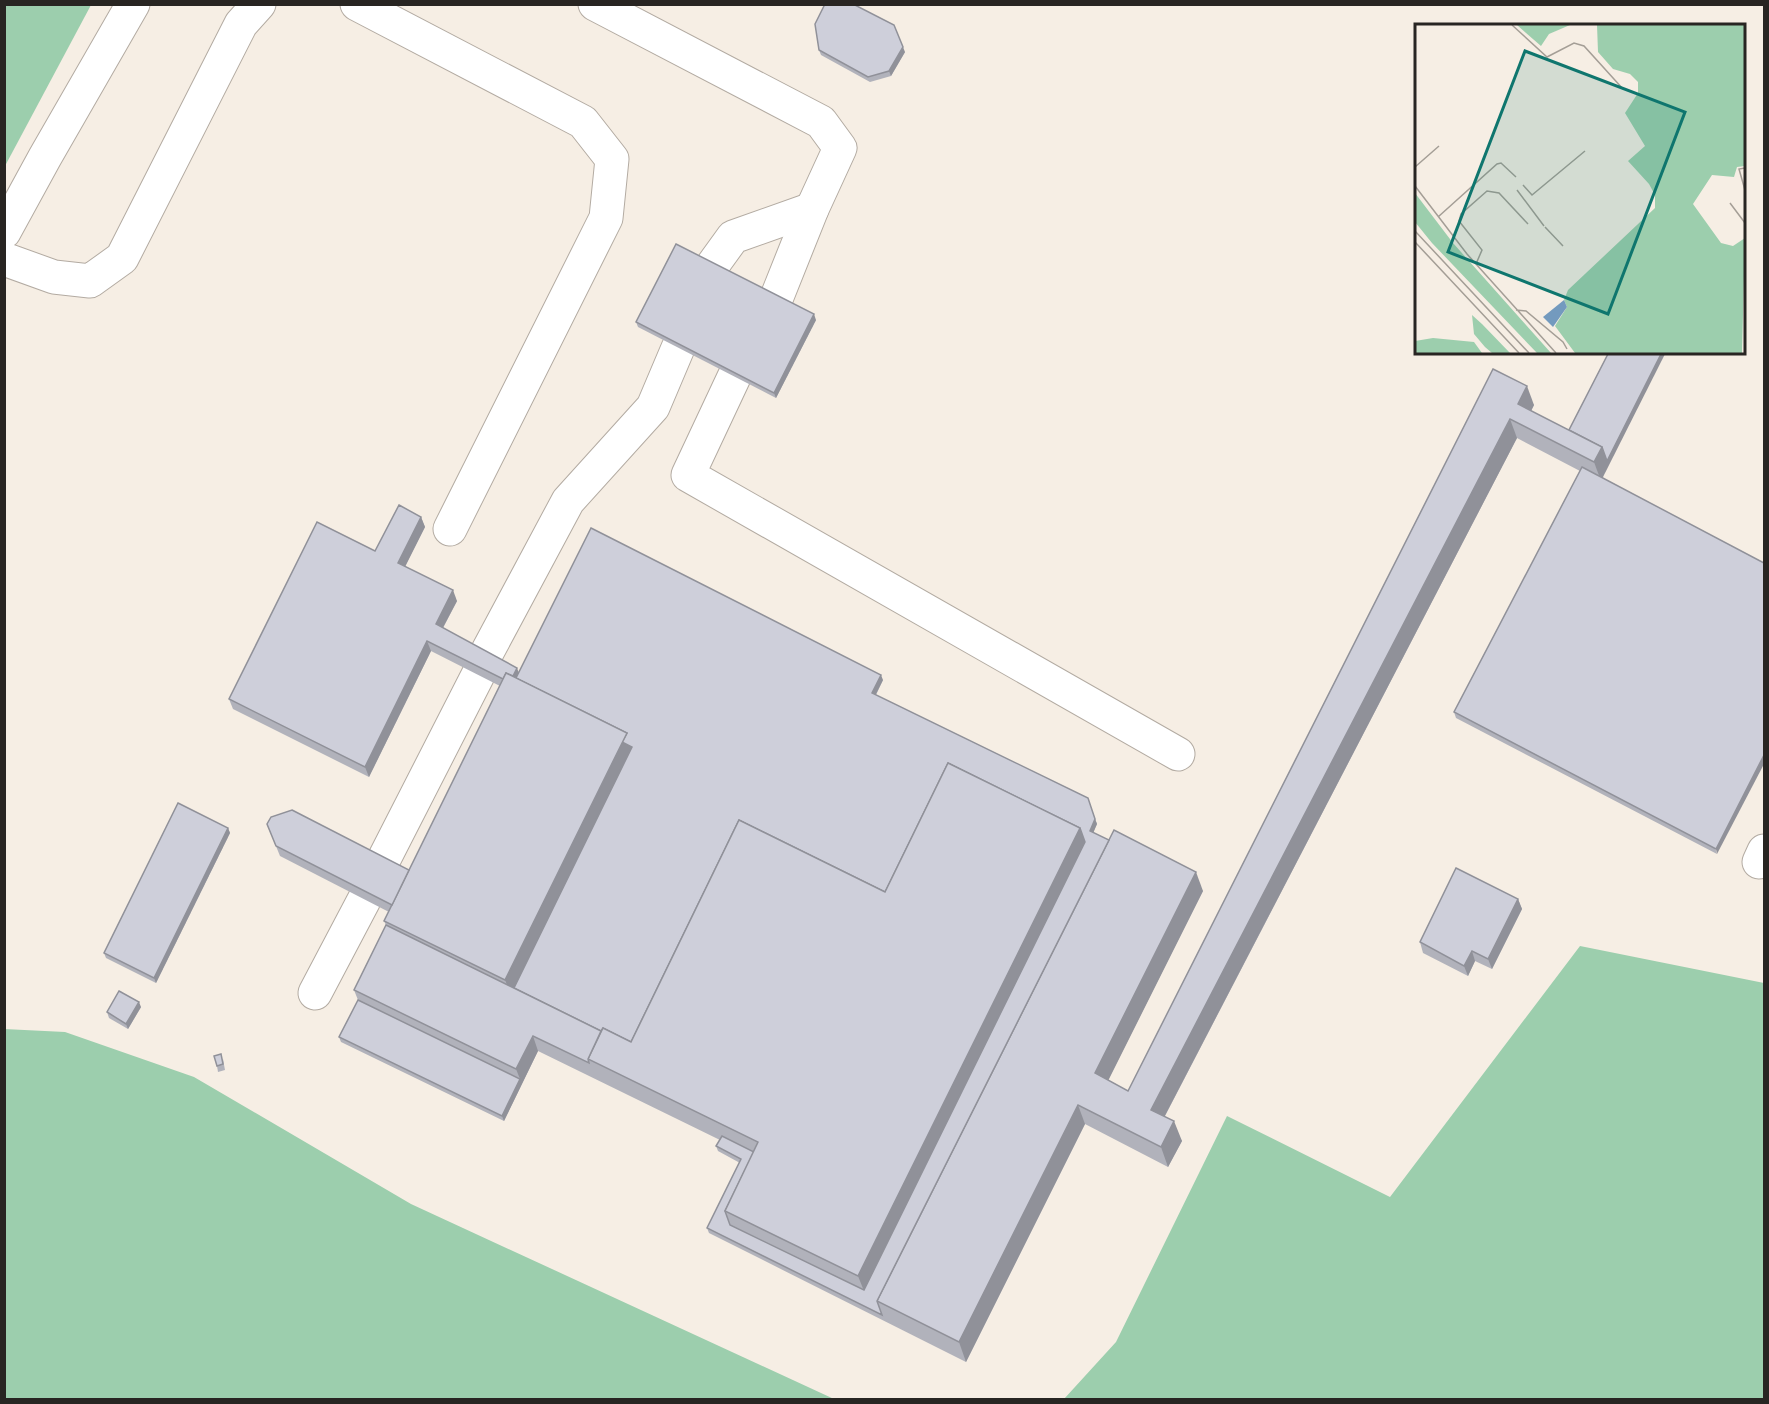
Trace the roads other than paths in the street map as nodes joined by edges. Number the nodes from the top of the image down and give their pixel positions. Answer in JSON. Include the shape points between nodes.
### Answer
{"nodes":[{"id":1,"x":133,"y":4,"type":"edge"},
{"id":2,"x":259,"y":4,"type":"edge"},
{"id":3,"x":357,"y":4,"type":"edge"},
{"id":4,"x":595,"y":4,"type":"edge"},
{"id":5,"x":812,"y":209,"type":"junction"},
{"id":6,"x":4,"y":232,"type":"edge"},
{"id":7,"x":4,"y":259,"type":"edge"},
{"id":8,"x":712,"y":266,"type":"edge"},
{"id":9,"x":776,"y":299,"type":"edge"},
{"id":10,"x":678,"y":348,"type":"edge"},
{"id":11,"x":734,"y":377,"type":"edge"},
{"id":12,"x":450,"y":529,"type":"dead end"},
{"id":13,"x":1178,"y":754,"type":"dead end"},
{"id":14,"x":382,"y":863,"type":"edge"},
{"id":15,"x":364,"y":900,"type":"edge"},
{"id":16,"x":315,"y":993,"type":"dead end"}],
"edges":[{"from":1,"to":6,"type":"street"},
{"from":2,"to":7,"type":"street","via":[[241,24],[122,258],[90,281],[54,278]]},
{"from":3,"to":12,"type":"street","via":[[583,122],[612,159],[606,218]]},
{"from":4,"to":5,"type":"street","via":[[821,122],[840,148]]},
{"from":5,"to":8,"type":"street","via":[[733,237]]},
{"from":5,"to":9,"type":"street"},
{"from":10,"to":14,"type":"street","via":[[653,407],[568,501]]},
{"from":11,"to":13,"type":"street","via":[[688,475]]},
{"from":15,"to":16,"type":"street"}]}
